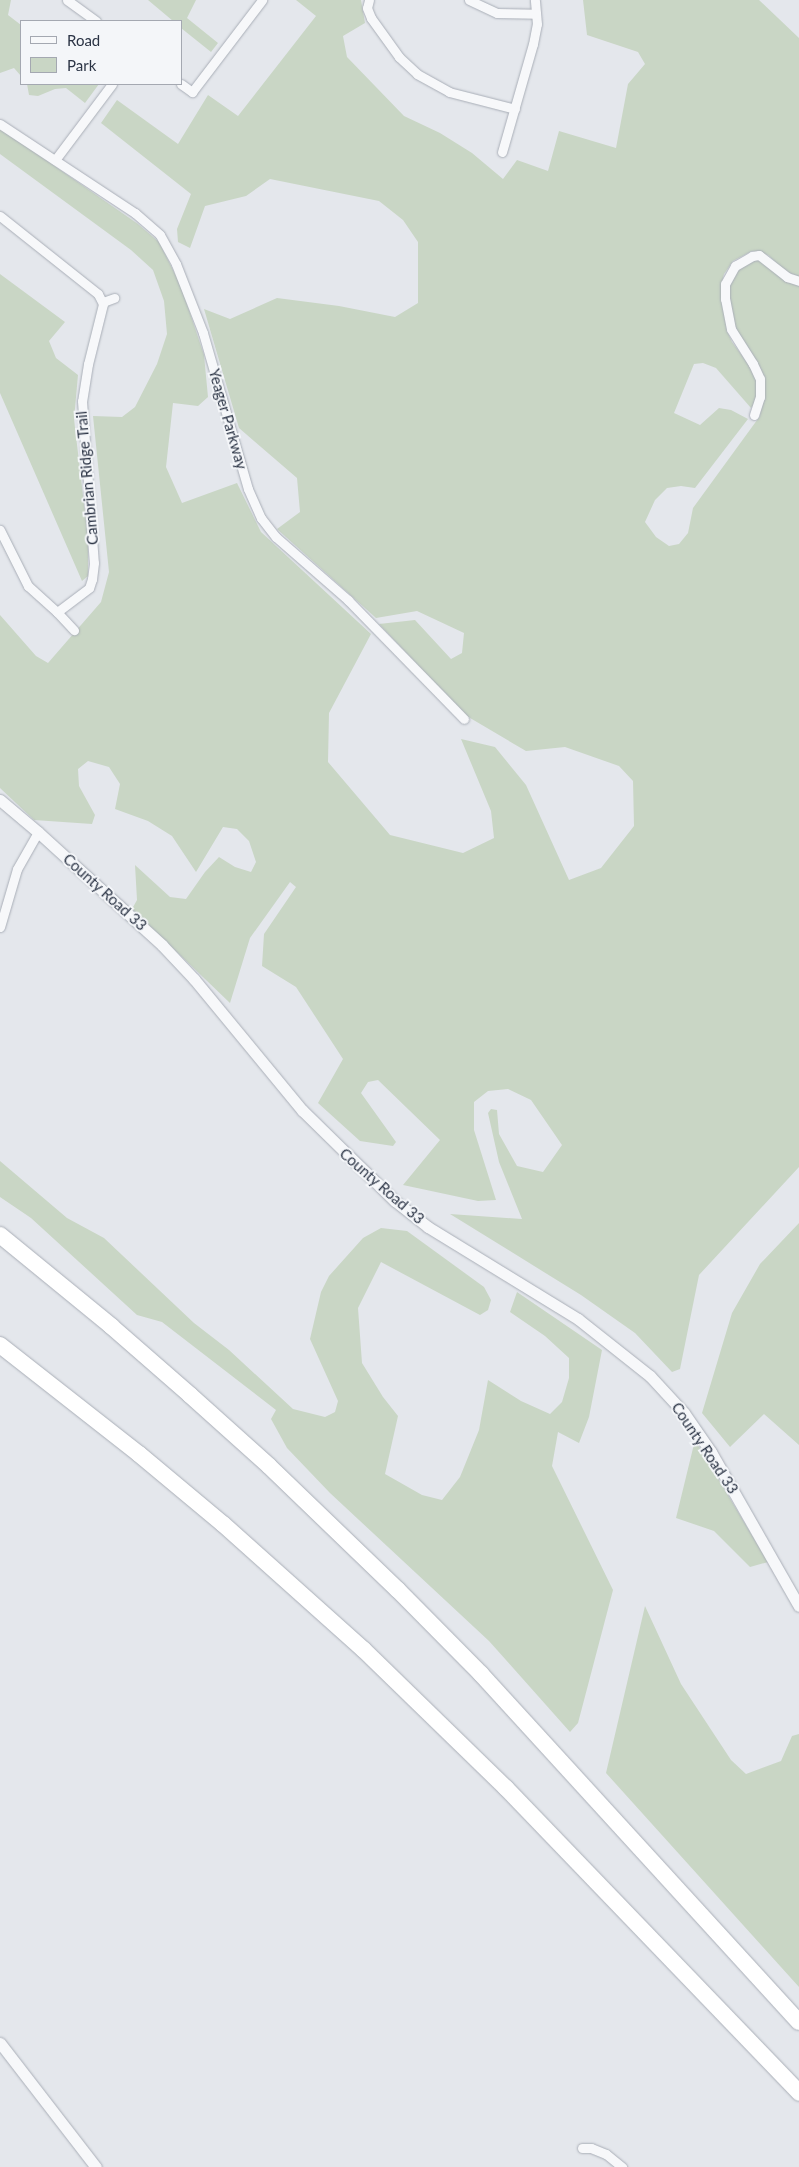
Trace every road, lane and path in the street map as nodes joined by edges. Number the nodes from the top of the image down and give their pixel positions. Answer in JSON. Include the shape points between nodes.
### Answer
{"nodes":[{"id":1,"x":67,"y":0,"type":"edge"},
{"id":2,"x":262,"y":0,"type":"edge"},
{"id":3,"x":369,"y":0,"type":"edge"},
{"id":4,"x":469,"y":0,"type":"edge"},
{"id":5,"x":535,"y":0,"type":"edge"},
{"id":6,"x":536,"y":14,"type":"junction"},
{"id":7,"x":95,"y":20,"type":"edge"},
{"id":8,"x":111,"y":85,"type":"edge"},
{"id":9,"x":182,"y":85,"type":"edge"},
{"id":10,"x":514,"y":109,"type":"junction"},
{"id":11,"x":0,"y":124,"type":"edge"},
{"id":12,"x":502,"y":152,"type":"dead end"},
{"id":13,"x":55,"y":160,"type":"junction"},
{"id":14,"x":0,"y":216,"type":"edge"},
{"id":15,"x":799,"y":281,"type":"edge"},
{"id":16,"x":114,"y":298,"type":"dead end"},
{"id":17,"x":102,"y":302,"type":"junction"},
{"id":18,"x":754,"y":415,"type":"dead end"},
{"id":19,"x":0,"y":530,"type":"edge"},
{"id":20,"x":57,"y":612,"type":"junction"},
{"id":21,"x":74,"y":630,"type":"dead end"},
{"id":22,"x":464,"y":720,"type":"dead end"},
{"id":23,"x":0,"y":800,"type":"edge"},
{"id":24,"x":38,"y":832,"type":"junction"},
{"id":25,"x":0,"y":927,"type":"edge"},
{"id":26,"x":0,"y":1235,"type":"edge"},
{"id":27,"x":0,"y":1345,"type":"edge"},
{"id":28,"x":799,"y":1606,"type":"edge"},
{"id":29,"x":799,"y":2022,"type":"edge"},
{"id":30,"x":0,"y":2043,"type":"edge"},
{"id":31,"x":799,"y":2093,"type":"edge"},
{"id":32,"x":582,"y":2148,"type":"dead end"},
{"id":33,"x":96,"y":2167,"type":"edge"},
{"id":34,"x":622,"y":2167,"type":"edge"}],
"edges":[{"from":1,"to":7,"type":"street"},
{"from":2,"to":9,"type":"street","via":[[192,92]]},
{"from":3,"to":10,"type":"street","via":[[367,8],[371,18],[399,57],[418,74],[449,92]]},
{"from":4,"to":6,"type":"street","via":[[497,13]]},
{"from":5,"to":6,"type":"street"},
{"from":6,"to":10,"type":"street","via":[[533,44]]},
{"from":8,"to":13,"type":"street"},
{"from":10,"to":12,"type":"street"},
{"from":11,"to":13,"type":"street","name":"Yeager Parkway"},
{"from":13,"to":22,"type":"street","name":"Yeager Parkway","via":[[150,224],[166,246],[184,282],[210,354],[248,489],[267,527],[348,600]]},
{"from":14,"to":17,"type":"street","via":[[98,294]]},
{"from":15,"to":18,"type":"street","via":[[787,277],[759,255],[740,262],[725,284],[731,329],[760,379],[760,397]]},
{"from":16,"to":17,"type":"street"},
{"from":17,"to":20,"type":"street","name":"Cambrian Ridge Trail","via":[[84,383],[81,414],[94,563],[92,579],[84,593]]},
{"from":19,"to":20,"type":"street","via":[[28,586]]},
{"from":20,"to":21,"type":"street"},
{"from":23,"to":24,"type":"street","name":"County Road 33"},
{"from":24,"to":25,"type":"street","via":[[17,869]]},
{"from":24,"to":28,"type":"street","name":"County Road 33","via":[[162,945],[302,1110],[396,1202],[435,1231],[583,1323],[650,1376],[684,1413],[711,1452]]},
{"from":26,"to":29,"type":"highway","via":[[190,1394],[398,1590],[487,1682]]},
{"from":27,"to":31,"type":"highway","via":[[200,1505],[364,1650],[506,1788]]},
{"from":30,"to":33,"type":"street"},
{"from":32,"to":34,"type":"street","via":[[606,2154]]}]}
